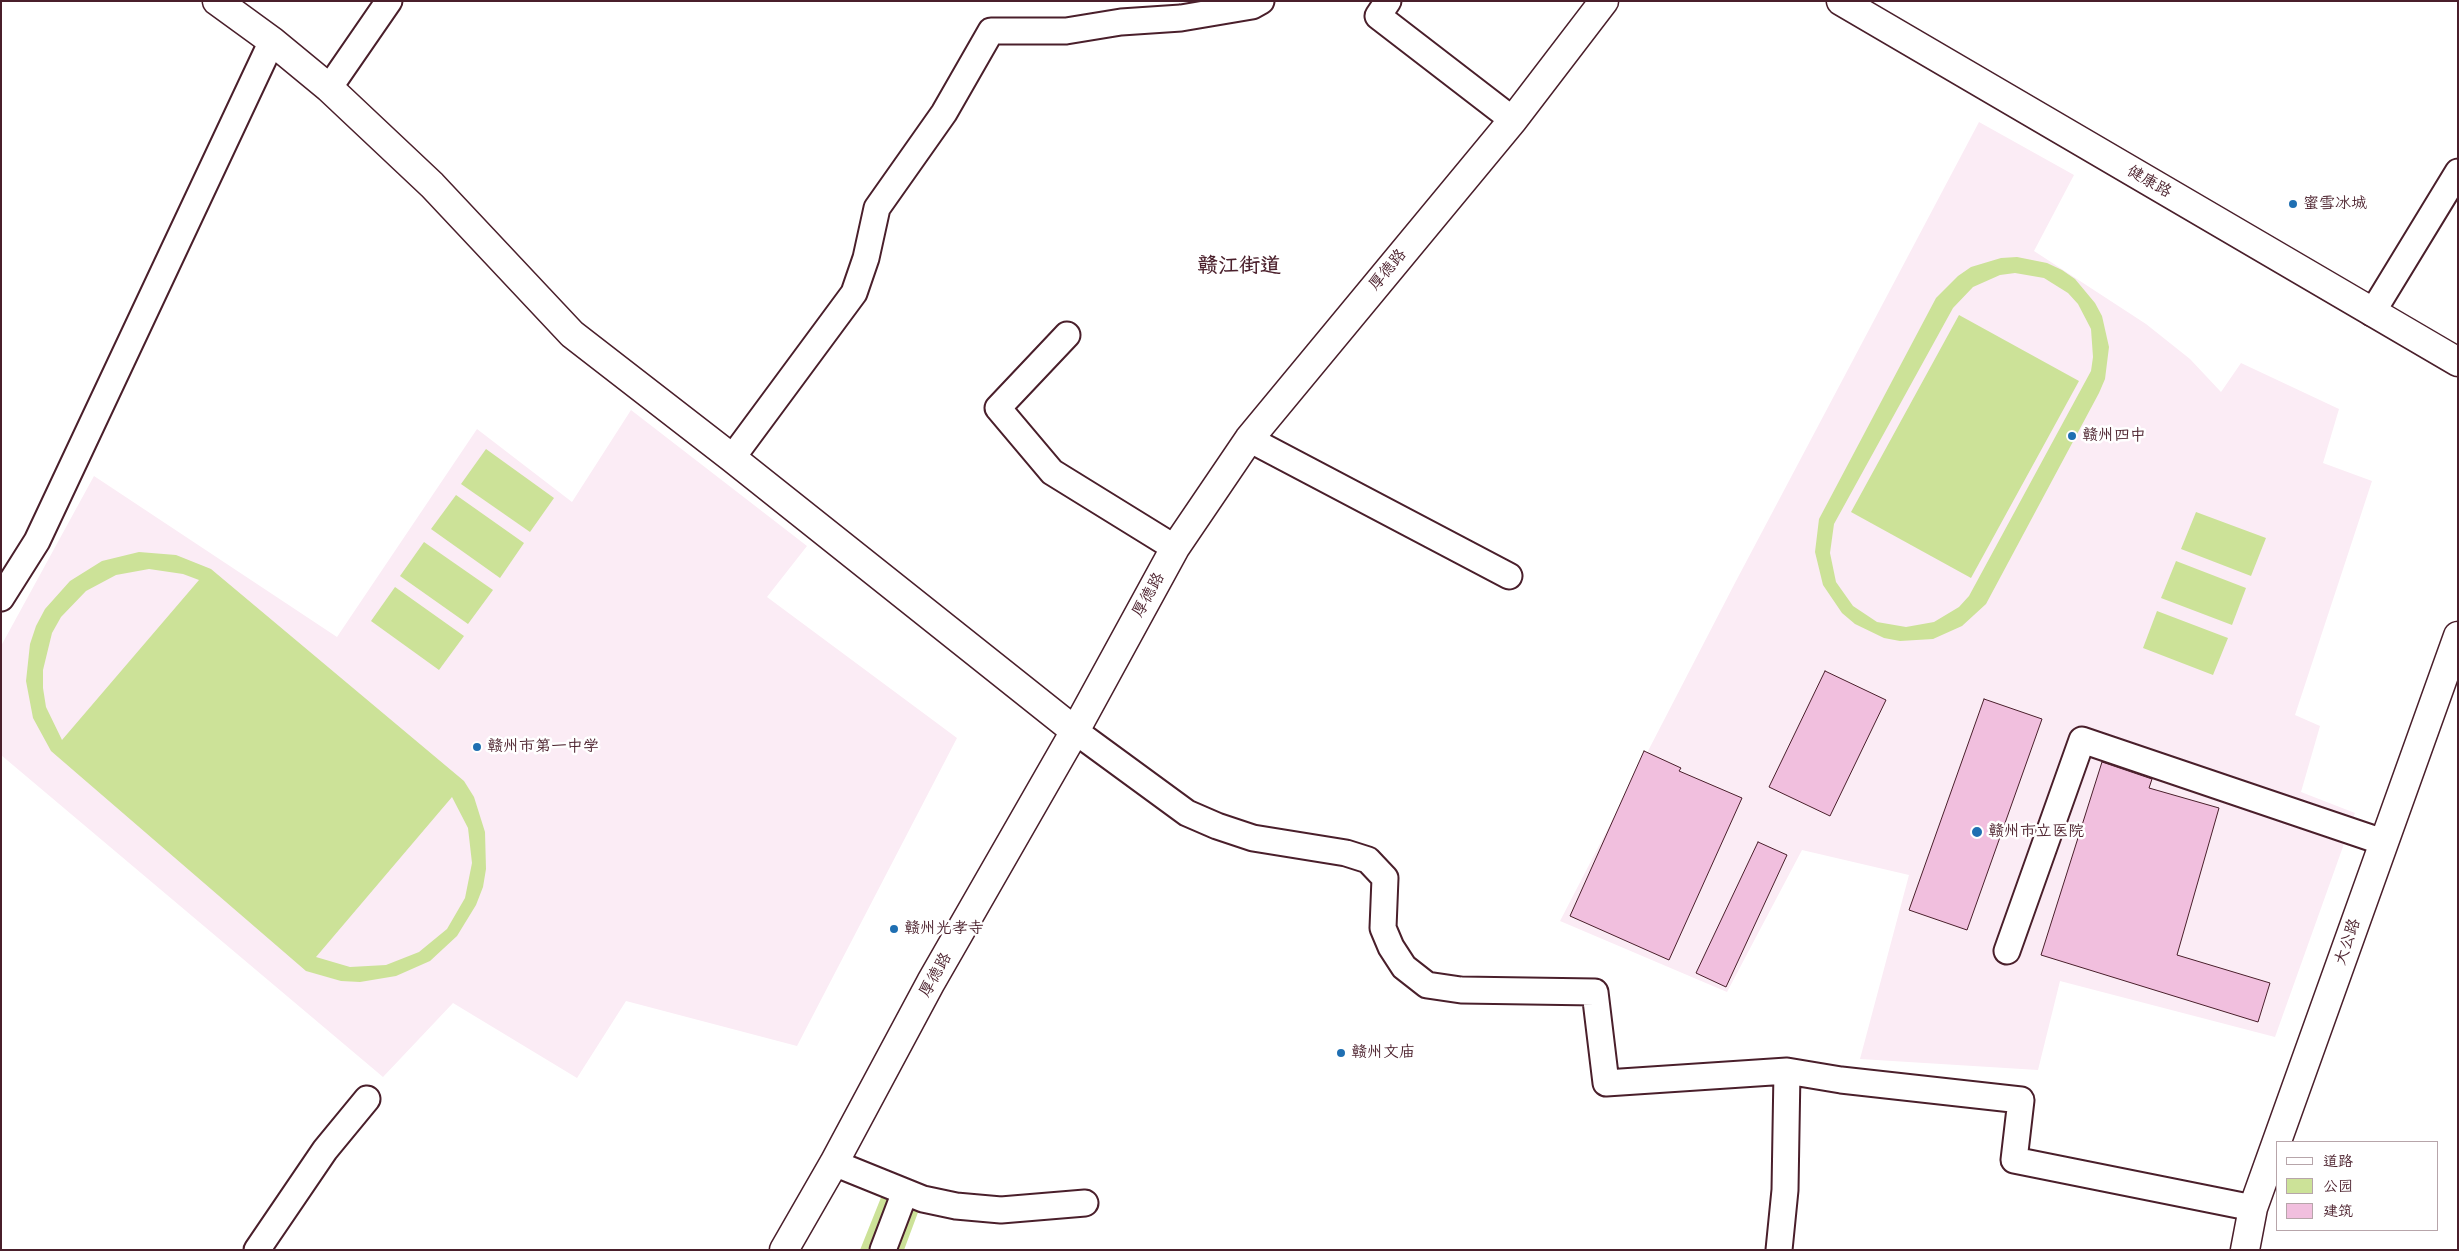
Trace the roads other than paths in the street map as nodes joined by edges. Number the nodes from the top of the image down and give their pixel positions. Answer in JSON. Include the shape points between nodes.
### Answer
{"nodes":[{"id":1,"x":217,"y":1,"type":"edge"},
{"id":2,"x":389,"y":1,"type":"edge"},
{"id":3,"x":1261,"y":1,"type":"edge"},
{"id":4,"x":1388,"y":1,"type":"edge"},
{"id":5,"x":1604,"y":1,"type":"edge"},
{"id":6,"x":1841,"y":1,"type":"edge"},
{"id":7,"x":272,"y":41,"type":"junction"},
{"id":8,"x":329,"y":88,"type":"junction"},
{"id":9,"x":1514,"y":120,"type":"junction"},
{"id":10,"x":2458,"y":172,"type":"edge"},
{"id":11,"x":2372,"y":313,"type":"junction"},
{"id":12,"x":1067,"y":335,"type":"dead end"},
{"id":13,"x":2458,"y":362,"type":"edge"},
{"id":14,"x":1249,"y":439,"type":"junction"},
{"id":15,"x":732,"y":458,"type":"junction"},
{"id":16,"x":1175,"y":548,"type":"junction"},
{"id":17,"x":1508,"y":576,"type":"dead end"},
{"id":18,"x":1,"y":598,"type":"edge"},
{"id":19,"x":2456,"y":648,"type":"edge"},
{"id":20,"x":1075,"y":731,"type":"junction"},
{"id":21,"x":2383,"y":842,"type":"junction"},
{"id":22,"x":2007,"y":951,"type":"dead end"},
{"id":23,"x":1787,"y":1071,"type":"junction"},
{"id":24,"x":367,"y":1099,"type":"dead end"},
{"id":25,"x":2278,"y":1141,"type":"edge"},
{"id":26,"x":2276,"y":1146,"type":"edge"},
{"id":27,"x":834,"y":1163,"type":"junction"},
{"id":28,"x":905,"y":1192,"type":"junction"},
{"id":29,"x":1085,"y":1203,"type":"dead end"},
{"id":30,"x":2254,"y":1208,"type":"junction"},
{"id":31,"x":257,"y":1250,"type":"edge"},
{"id":32,"x":784,"y":1250,"type":"edge"},
{"id":33,"x":883,"y":1250,"type":"edge"},
{"id":34,"x":1779,"y":1250,"type":"edge"},
{"id":35,"x":2246,"y":1250,"type":"edge"}],
"edges":[{"from":1,"to":7,"type":"street"},
{"from":2,"to":8,"type":"street"},
{"from":3,"to":15,"type":"street","via":[[1252,6],[1182,18],[1121,22],[1066,31],[991,31],[944,113],[877,208],[854,294]]},
{"from":4,"to":9,"type":"street","via":[[1378,16]]},
{"from":5,"to":9,"type":"street","name":"厚德路"},
{"from":6,"to":11,"type":"street","name":"健康路"},
{"from":7,"to":8,"type":"street"},
{"from":7,"to":18,"type":"street","via":[[37,542]]},
{"from":8,"to":15,"type":"street","via":[[432,185],[572,334]]},
{"from":9,"to":14,"type":"street","name":"厚德路"},
{"from":10,"to":11,"type":"street"},
{"from":11,"to":13,"type":"street","name":"健康路"},
{"from":12,"to":16,"type":"street","via":[[998,408],[1052,472]]},
{"from":14,"to":16,"type":"street","name":"厚德路"},
{"from":14,"to":17,"type":"street"},
{"from":15,"to":20,"type":"street"},
{"from":16,"to":20,"type":"street","name":"厚德路"},
{"from":19,"to":21,"type":"street","name":"大公路"},
{"from":20,"to":23,"type":"street","via":[[1187,812],[1217,826],[1253,838],[1346,853],[1368,860],[1385,878],[1383,928],[1391,947],[1404,967],[1427,984],[1461,990],[1595,992],[1606,1083]]},
{"from":20,"to":27,"type":"street","name":"厚德路","via":[[932,982]]},
{"from":21,"to":22,"type":"street","via":[[2082,740]]},
{"from":21,"to":25,"type":"street","name":"大公路"},
{"from":23,"to":30,"type":"street","via":[[2022,1100],[2014,1160]]},
{"from":23,"to":34,"type":"street","via":[[1785,1190]]},
{"from":24,"to":31,"type":"street","via":[[324,1150]]},
{"from":26,"to":30,"type":"street","name":"大公路"},
{"from":27,"to":28,"type":"street"},
{"from":27,"to":32,"type":"street","name":"厚德路"},
{"from":28,"to":29,"type":"street","via":[[956,1206],[1001,1210]]},
{"from":28,"to":33,"type":"street"},
{"from":30,"to":35,"type":"street","name":"大公路"}]}
